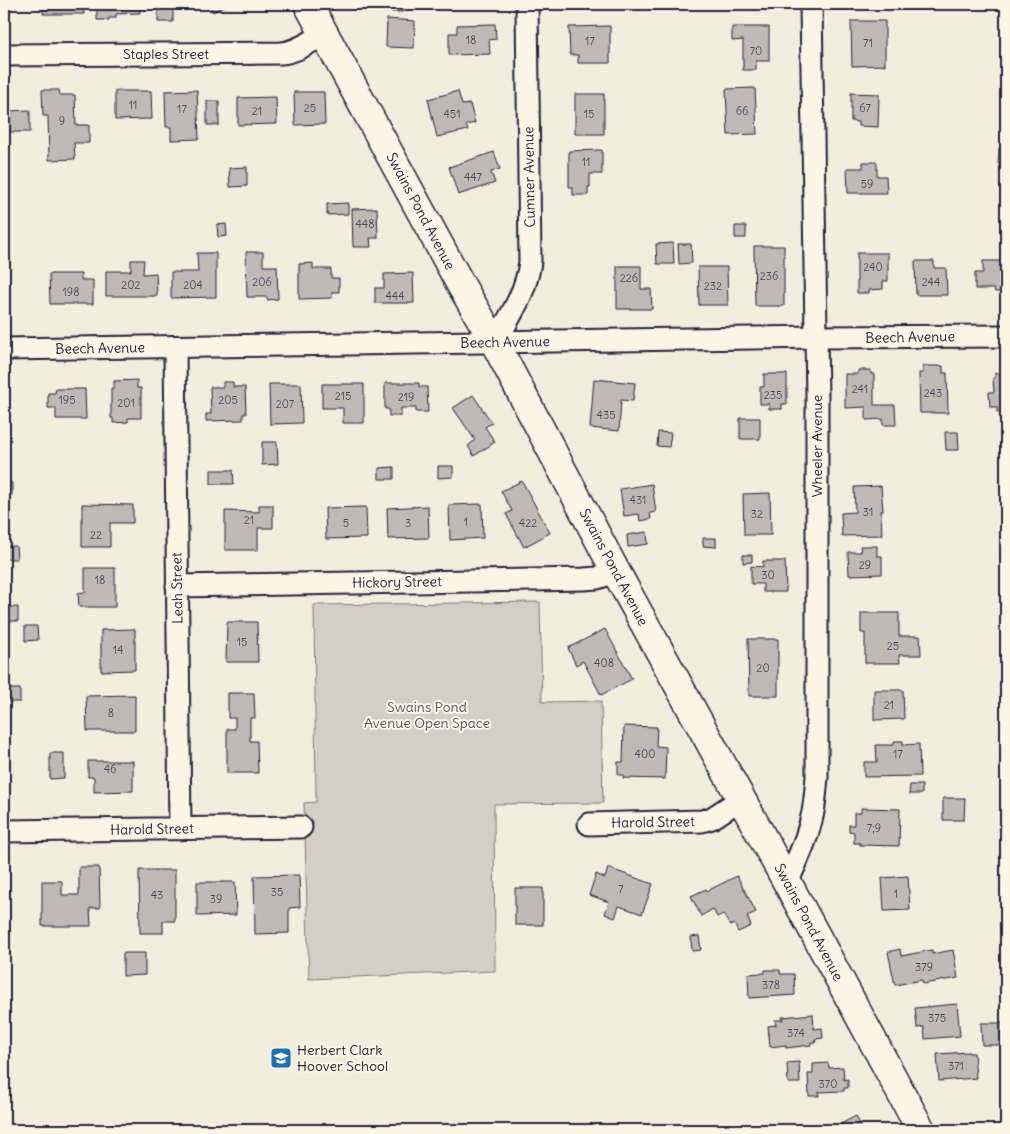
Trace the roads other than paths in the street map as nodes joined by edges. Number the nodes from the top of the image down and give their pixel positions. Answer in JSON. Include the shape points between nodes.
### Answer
{"nodes":[{"id":1,"x":308,"y":4,"type":"edge"},
{"id":2,"x":527,"y":4,"type":"edge"},
{"id":3,"x":811,"y":4,"type":"edge"},
{"id":4,"x":325,"y":34,"type":"junction"},
{"id":5,"x":4,"y":55,"type":"edge"},
{"id":6,"x":1006,"y":336,"type":"edge"},
{"id":7,"x":816,"y":337,"type":"junction"},
{"id":8,"x":495,"y":343,"type":"junction"},
{"id":9,"x":175,"y":347,"type":"junction"},
{"id":10,"x":4,"y":350,"type":"edge"},
{"id":11,"x":616,"y":572,"type":"junction"},
{"id":12,"x":177,"y":586,"type":"junction"},
{"id":13,"x":741,"y":799,"type":"junction"},
{"id":14,"x":589,"y":824,"type":"dead end"},
{"id":15,"x":301,"y":827,"type":"dead end"},
{"id":16,"x":180,"y":829,"type":"junction"},
{"id":17,"x":4,"y":831,"type":"edge"},
{"id":18,"x":787,"y":882,"type":"junction"},
{"id":19,"x":921,"y":1130,"type":"edge"}],
"edges":[{"from":1,"to":4,"type":"street","name":"Swains Pond Avenue"},
{"from":2,"to":8,"type":"street","name":"Cumner Avenue","via":[[530,262],[522,294]]},
{"from":3,"to":7,"type":"street","name":"Wheeler Avenue"},
{"from":4,"to":5,"type":"street","name":"Staples Street","via":[[299,48],[281,53]]},
{"from":4,"to":8,"type":"street","name":"Swains Pond Avenue"},
{"from":6,"to":7,"type":"street","name":"Beech Avenue"},
{"from":7,"to":8,"type":"street","name":"Beech Avenue"},
{"from":7,"to":18,"type":"street","name":"Wheeler Avenue","via":[[817,777],[808,831]]},
{"from":8,"to":9,"type":"street","name":"Beech Avenue"},
{"from":8,"to":11,"type":"street","name":"Swains Pond Avenue"},
{"from":9,"to":10,"type":"street","name":"Beech Avenue"},
{"from":9,"to":12,"type":"street","name":"Leah Street"},
{"from":11,"to":12,"type":"street","name":"Hickory Street","via":[[584,580]]},
{"from":11,"to":13,"type":"street","name":"Swains Pond Avenue"},
{"from":12,"to":16,"type":"street","name":"Leah Street"},
{"from":13,"to":14,"type":"street","name":"Harold Street","via":[[702,821]]},
{"from":13,"to":18,"type":"street","name":"Swains Pond Avenue"},
{"from":15,"to":16,"type":"street","name":"Harold Street"},
{"from":16,"to":17,"type":"street","name":"Harold Street"},
{"from":18,"to":19,"type":"street","name":"Swains Pond Avenue"}]}
